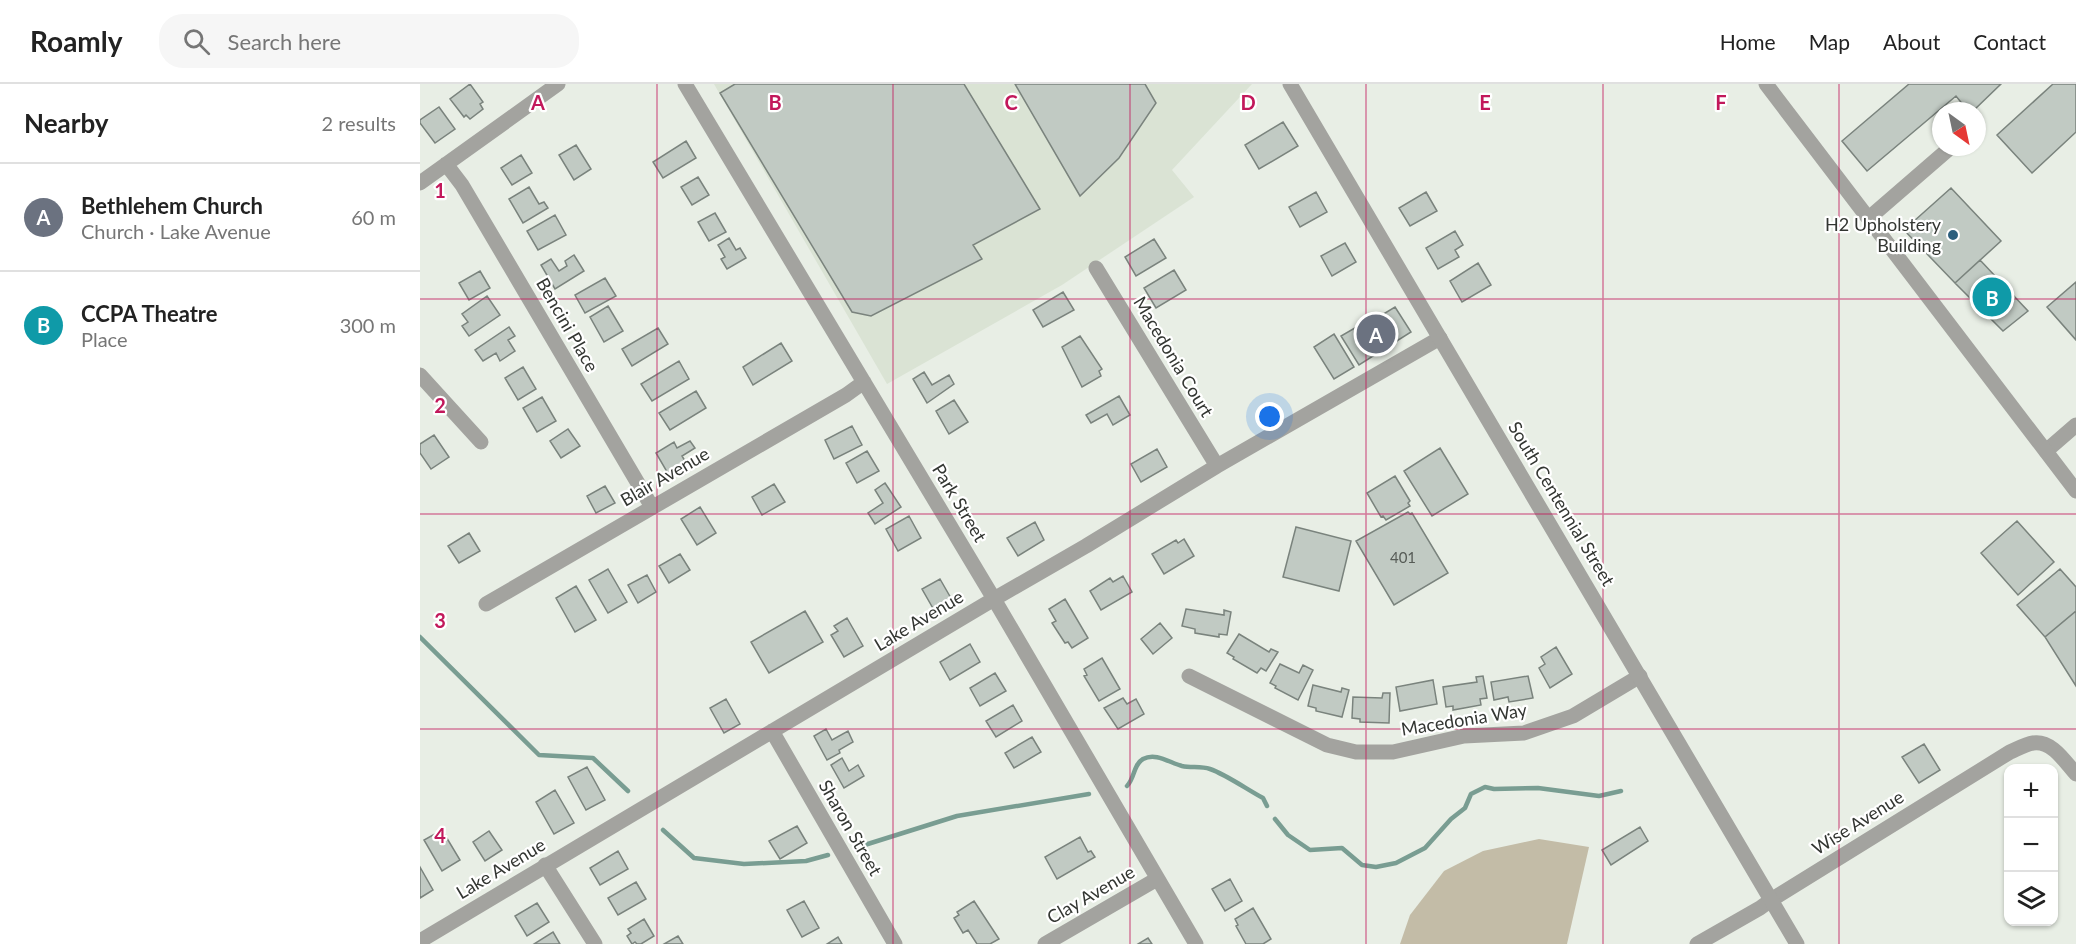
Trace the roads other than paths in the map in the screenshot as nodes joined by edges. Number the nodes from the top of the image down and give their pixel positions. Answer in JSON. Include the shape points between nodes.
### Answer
{"nodes":[{"id":1,"x":558,"y":84,"type":"edge"},
{"id":2,"x":685,"y":84,"type":"edge"},
{"id":3,"x":1290,"y":84,"type":"edge"},
{"id":4,"x":1766,"y":84,"type":"edge"},
{"id":5,"x":1941,"y":156,"type":"edge"},
{"id":6,"x":446,"y":164,"type":"junction"},
{"id":7,"x":420,"y":183,"type":"edge"},
{"id":8,"x":1869,"y":218,"type":"junction"},
{"id":9,"x":1096,"y":268,"type":"dead end"},
{"id":10,"x":1440,"y":338,"type":"junction"},
{"id":11,"x":420,"y":375,"type":"edge"},
{"id":12,"x":864,"y":382,"type":"junction"},
{"id":13,"x":2076,"y":425,"type":"edge"},
{"id":14,"x":481,"y":442,"type":"dead end"},
{"id":15,"x":2046,"y":451,"type":"junction"},
{"id":16,"x":1217,"y":466,"type":"junction"},
{"id":17,"x":2076,"y":491,"type":"edge"},
{"id":18,"x":652,"y":507,"type":"junction"},
{"id":19,"x":993,"y":599,"type":"junction"},
{"id":20,"x":486,"y":604,"type":"dead end"},
{"id":21,"x":1190,"y":676,"type":"dead end"},
{"id":22,"x":1640,"y":676,"type":"junction"},
{"id":23,"x":772,"y":731,"type":"junction"},
{"id":24,"x":2076,"y":774,"type":"edge"},
{"id":25,"x":545,"y":865,"type":"junction"},
{"id":26,"x":1157,"y":879,"type":"junction"},
{"id":27,"x":1771,"y":900,"type":"junction"},
{"id":28,"x":420,"y":941,"type":"edge"},
{"id":29,"x":595,"y":944,"type":"edge"},
{"id":30,"x":895,"y":944,"type":"edge"},
{"id":31,"x":1045,"y":944,"type":"edge"},
{"id":32,"x":1196,"y":944,"type":"edge"},
{"id":33,"x":1697,"y":944,"type":"edge"},
{"id":34,"x":1797,"y":944,"type":"edge"}],
"edges":[{"from":1,"to":6,"type":"street"},
{"from":2,"to":12,"type":"street","name":"Park Street"},
{"from":3,"to":10,"type":"street","name":"South Centennial Street"},
{"from":4,"to":8,"type":"street"},
{"from":5,"to":8,"type":"street"},
{"from":6,"to":7,"type":"street"},
{"from":6,"to":18,"type":"street","name":"Bencini Place","via":[[462,184]]},
{"from":8,"to":15,"type":"street"},
{"from":9,"to":16,"type":"street","name":"Macedonia Court"},
{"from":10,"to":16,"type":"street","name":"Lake Avenue"},
{"from":10,"to":22,"type":"street","name":"South Centennial Street"},
{"from":11,"to":14,"type":"street"},
{"from":12,"to":18,"type":"street","name":"Blair Avenue"},
{"from":12,"to":19,"type":"street","name":"Park Street"},
{"from":13,"to":15,"type":"street"},
{"from":15,"to":17,"type":"street"},
{"from":16,"to":19,"type":"street","name":"Lake Avenue"},
{"from":18,"to":20,"type":"street","name":"Blair Avenue"},
{"from":19,"to":23,"type":"street","name":"Lake Avenue"},
{"from":19,"to":26,"type":"street","name":"Park Street"},
{"from":21,"to":22,"type":"street","name":"Macedonia Way","via":[[1328,744],[1356,752],[1393,752],[1464,736],[1524,733],[1573,716]]},
{"from":22,"to":27,"type":"street","name":"South Centennial Street"},
{"from":23,"to":25,"type":"street","name":"Lake Avenue"},
{"from":23,"to":30,"type":"street","name":"Sharon Street"},
{"from":24,"to":27,"type":"street","name":"Wise Avenue","via":[[2056,751],[2043,742],[2032,742]]},
{"from":25,"to":28,"type":"street","name":"Lake Avenue"},
{"from":25,"to":29,"type":"street"},
{"from":26,"to":31,"type":"street","name":"Clay Avenue"},
{"from":26,"to":32,"type":"street","name":"Park Street"},
{"from":27,"to":33,"type":"street","name":"Wise Avenue"},
{"from":27,"to":34,"type":"street","name":"South Centennial Street"}]}
